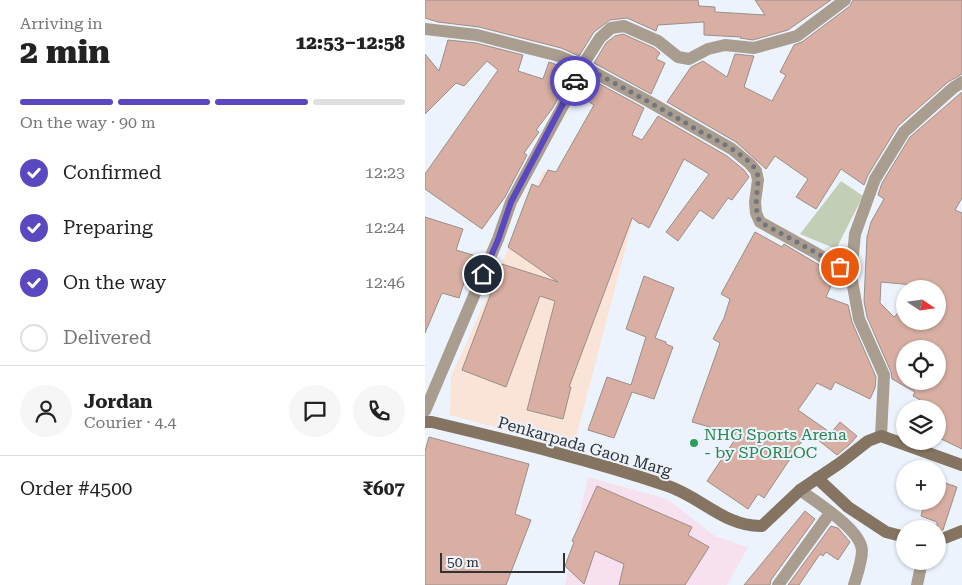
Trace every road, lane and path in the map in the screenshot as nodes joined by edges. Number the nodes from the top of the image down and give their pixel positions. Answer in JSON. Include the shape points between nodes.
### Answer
{"nodes":[{"id":1,"x":845,"y":0,"type":"edge"},
{"id":2,"x":425,"y":29,"type":"edge"},
{"id":3,"x":582,"y":66,"type":"junction"},
{"id":4,"x":962,"y":82,"type":"edge"},
{"id":5,"x":851,"y":275,"type":"junction"},
{"id":6,"x":425,"y":411,"type":"edge"},
{"id":7,"x":425,"y":422,"type":"edge"},
{"id":8,"x":881,"y":436,"type":"junction"},
{"id":9,"x":962,"y":465,"type":"edge"},
{"id":10,"x":817,"y":478,"type":"junction"},
{"id":11,"x":800,"y":490,"type":"junction"},
{"id":12,"x":830,"y":513,"type":"junction"},
{"id":13,"x":962,"y":531,"type":"edge"},
{"id":14,"x":896,"y":535,"type":"edge"},
{"id":15,"x":946,"y":537,"type":"edge"},
{"id":16,"x":920,"y":570,"type":"edge"},
{"id":17,"x":778,"y":585,"type":"edge"},
{"id":18,"x":854,"y":585,"type":"edge"},
{"id":19,"x":917,"y":585,"type":"edge"}],
"edges":[{"from":1,"to":3,"type":"street","via":[[797,36],[754,48],[725,45],[708,48],[689,59],[678,57],[658,41],[624,26],[611,28],[600,38]]},
{"from":2,"to":3,"type":"street","via":[[477,36],[559,56]]},
{"from":3,"to":5,"type":"street","via":[[732,149],[756,171],[755,202],[760,222]]},
{"from":3,"to":6,"type":"street","via":[[511,202]]},
{"from":4,"to":5,"type":"street","via":[[904,132],[875,179],[855,234]]},
{"from":5,"to":8,"type":"street","via":[[859,319],[884,375]]},
{"from":7,"to":11,"type":"street","name":"Penkarpada Gaon Marg","via":[[527,444],[671,487],[736,523],[750,526],[761,526]]},
{"from":8,"to":9,"type":"street"},
{"from":8,"to":10,"type":"street","name":"Penkarpada Gaon Marg","via":[[868,441]]},
{"from":10,"to":11,"type":"street","name":"Penkarpada Gaon Marg"},
{"from":10,"to":14,"type":"street","via":[[848,507],[886,532]]},
{"from":11,"to":12,"type":"street"},
{"from":12,"to":17,"type":"street"},
{"from":12,"to":18,"type":"street","via":[[859,539],[862,551]]},
{"from":13,"to":15,"type":"street"},
{"from":16,"to":19,"type":"street"}]}
